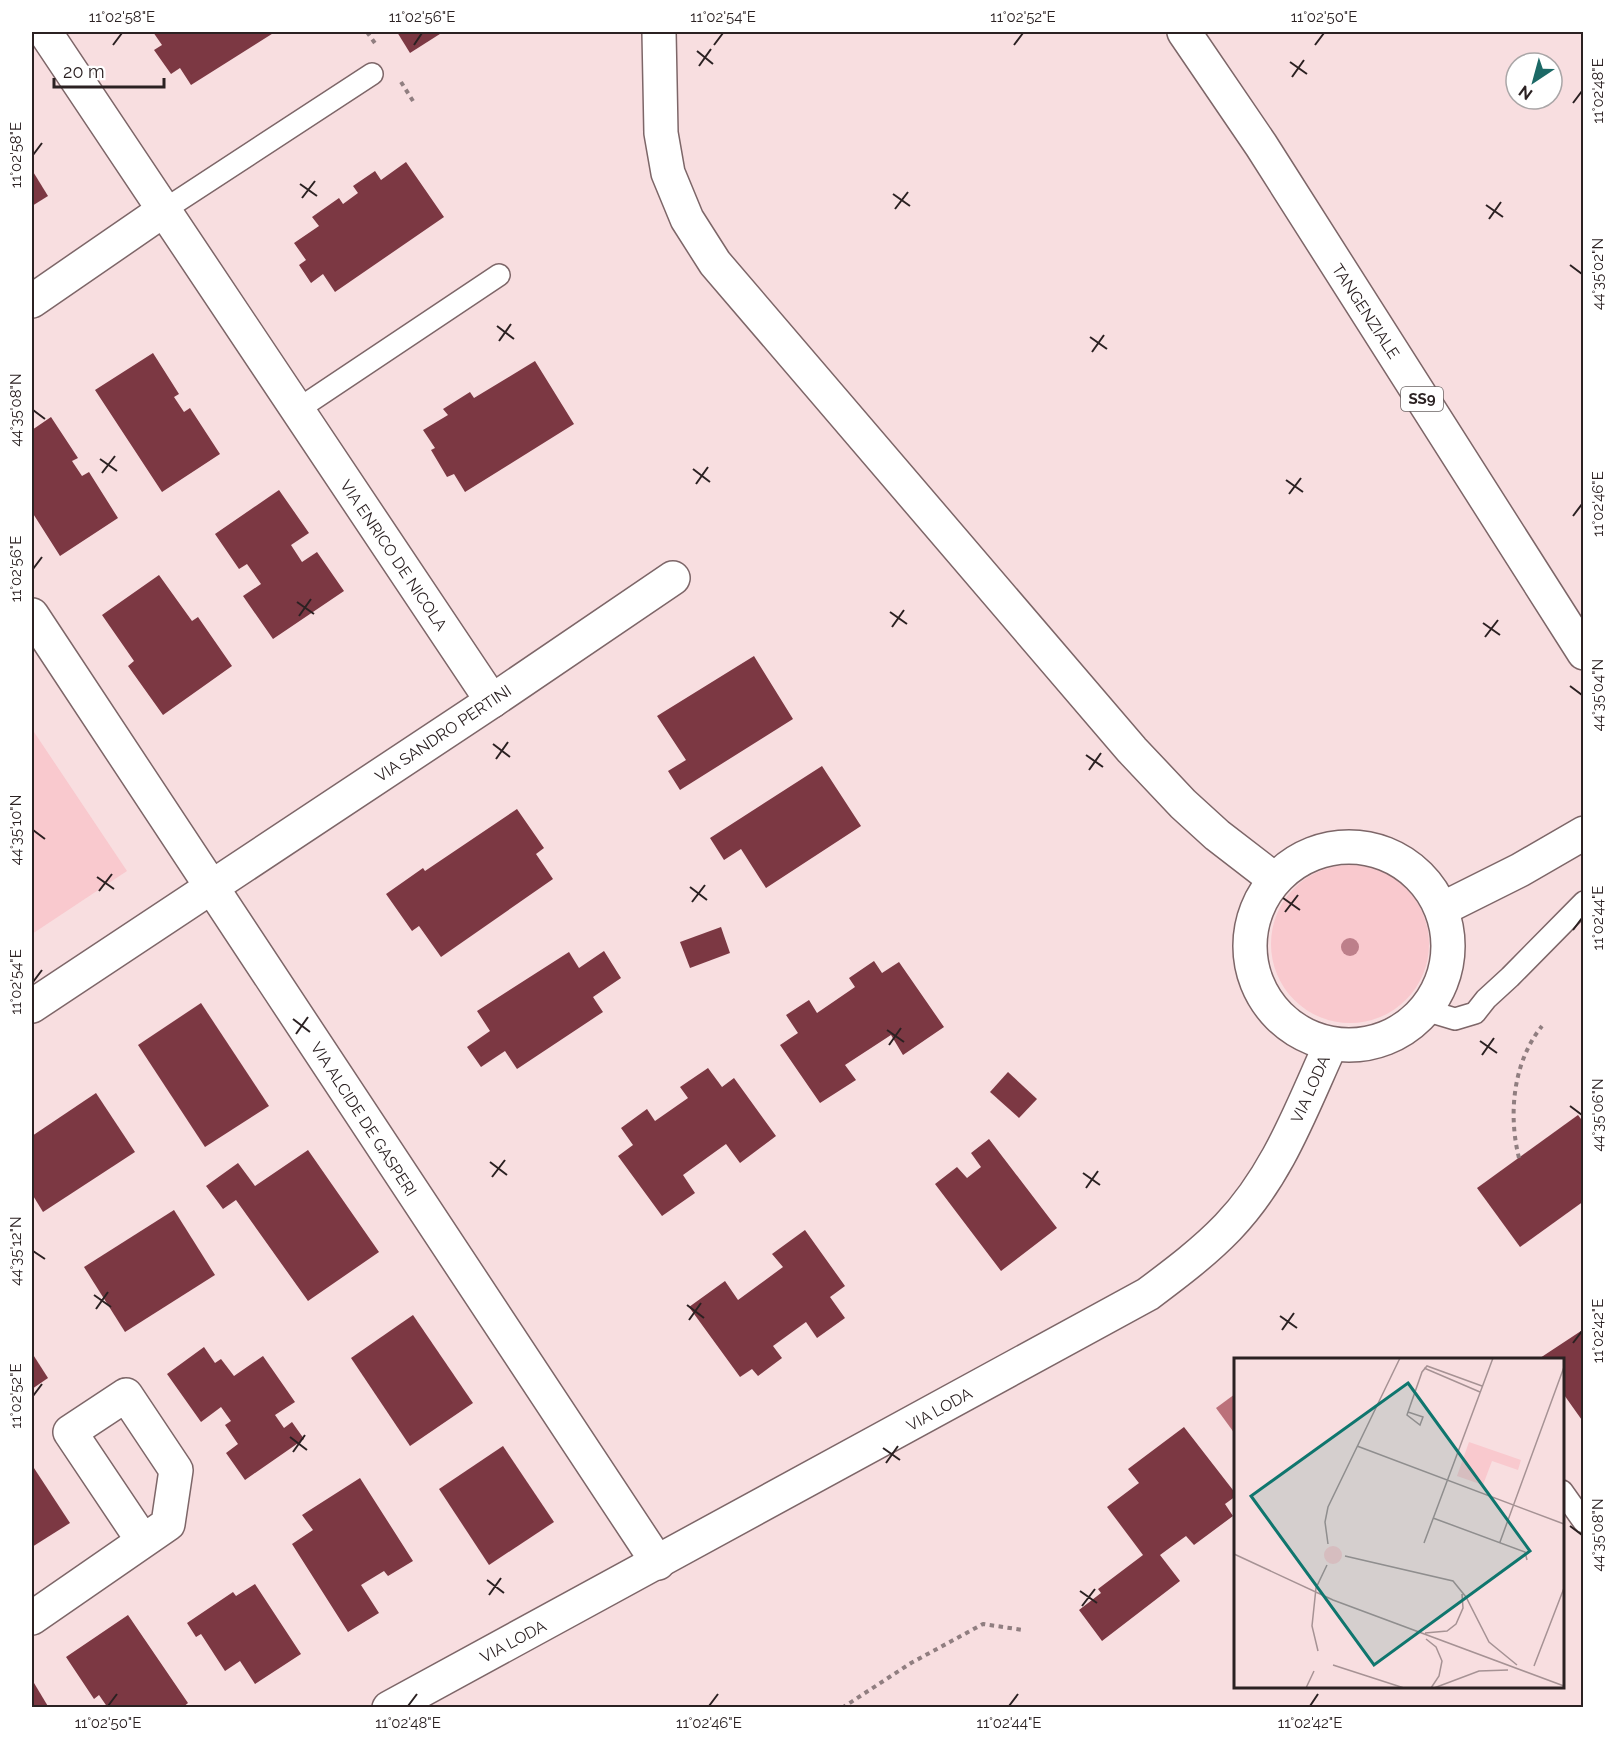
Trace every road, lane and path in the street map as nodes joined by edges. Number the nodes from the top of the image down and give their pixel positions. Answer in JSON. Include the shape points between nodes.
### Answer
{"nodes":[{"id":1,"x":45,"y":32,"type":"edge"},
{"id":2,"x":659,"y":32,"type":"edge"},
{"id":3,"x":684,"y":32,"type":"edge"},
{"id":4,"x":1184,"y":32,"type":"edge"},
{"id":5,"x":372,"y":74,"type":"dead end"},
{"id":6,"x":661,"y":76,"type":"junction"},
{"id":7,"x":164,"y":210,"type":"junction"},
{"id":8,"x":499,"y":275,"type":"dead end"},
{"id":9,"x":32,"y":301,"type":"edge"},
{"id":10,"x":297,"y":410,"type":"junction"},
{"id":11,"x":674,"y":578,"type":"dead end"},
{"id":12,"x":32,"y":615,"type":"edge"},
{"id":13,"x":1584,"y":653,"type":"edge"},
{"id":14,"x":492,"y":701,"type":"junction"},
{"id":15,"x":1584,"y":833,"type":"edge"},
{"id":16,"x":1274,"y":879,"type":"junction"},
{"id":17,"x":211,"y":887,"type":"junction"},
{"id":18,"x":1442,"y":909,"type":"junction"},
{"id":19,"x":1581,"y":913,"type":"edge"},
{"id":20,"x":32,"y":1006,"type":"edge"},
{"id":21,"x":1425,"y":1010,"type":"junction"},
{"id":22,"x":1542,"y":1026,"type":"dead end"},
{"id":23,"x":1331,"y":1044,"type":"junction"},
{"id":24,"x":1519,"y":1158,"type":"dead end"},
{"id":25,"x":1564,"y":1492,"type":"edge"},
{"id":26,"x":1584,"y":1522,"type":"edge"},
{"id":27,"x":143,"y":1541,"type":"dead end"},
{"id":28,"x":658,"y":1563,"type":"junction"},
{"id":29,"x":32,"y":1618,"type":"edge"},
{"id":30,"x":1023,"y":1630,"type":"dead end"},
{"id":31,"x":389,"y":1707,"type":"edge"},
{"id":32,"x":842,"y":1707,"type":"edge"}],
"edges":[{"from":1,"to":7,"type":"main road","name":"VIA ENRICO DE NICOLA"},
{"from":2,"to":6,"type":"main road"},
{"from":3,"to":6,"type":"main road"},
{"from":4,"to":13,"type":"main road","name":"TANGENZIALE","number":"SS9","via":[[1261,145]]},
{"from":5,"to":7,"type":"lane"},
{"from":6,"to":16,"type":"main road","via":[[661,133],[668,173],[687,219],[715,263],[1132,750],[1217,835]]},
{"from":7,"to":9,"type":"main road"},
{"from":7,"to":10,"type":"main road","name":"VIA ENRICO DE NICOLA"},
{"from":8,"to":10,"type":"lane"},
{"from":10,"to":14,"type":"main road","name":"VIA ENRICO DE NICOLA"},
{"from":11,"to":14,"type":"main road","name":"VIA SANDRO PERTINI"},
{"from":12,"to":17,"type":"main road","name":"VIA ALCIDE DE GASPERI"},
{"from":14,"to":17,"type":"main road","name":"VIA SANDRO PERTINI"},
{"from":15,"to":18,"type":"main road"},
{"from":16,"to":18,"type":"main road","name":"VIA LODA","via":[[1306,855],[1346,846],[1366,848],[1404,862],[1433,891]]},
{"from":16,"to":23,"type":"main road","name":"VIA LODA","via":[[1258,906],[1250,936],[1255,978],[1276,1013],[1292,1027]]},
{"from":17,"to":20,"type":"main road","name":"VIA SANDRO PERTINI"},
{"from":17,"to":28,"type":"main road","name":"VIA ALCIDE DE GASPERI"},
{"from":18,"to":21,"type":"main road","name":"VIA LODA","via":[[1449,939],[1446,969],[1442,984]]},
{"from":19,"to":21,"type":"lane","via":[[1475,1013],[1455,1018]]},
{"from":21,"to":23,"type":"main road","name":"VIA LODA","via":[[1410,1025],[1373,1042]]},
{"from":22,"to":24,"type":"path","via":[[1525,1057],[1515,1090],[1513,1123]]},
{"from":23,"to":28,"type":"main road","name":"VIA LODA","via":[[1282,1150],[1248,1203],[1201,1253],[1148,1294]]},
{"from":25,"to":26,"type":"lane"},
{"from":27,"to":29,"type":"main road"},
{"from":28,"to":31,"type":"main road","name":"VIA LODA"},
{"from":30,"to":32,"type":"path","via":[[983,1624]]}]}
